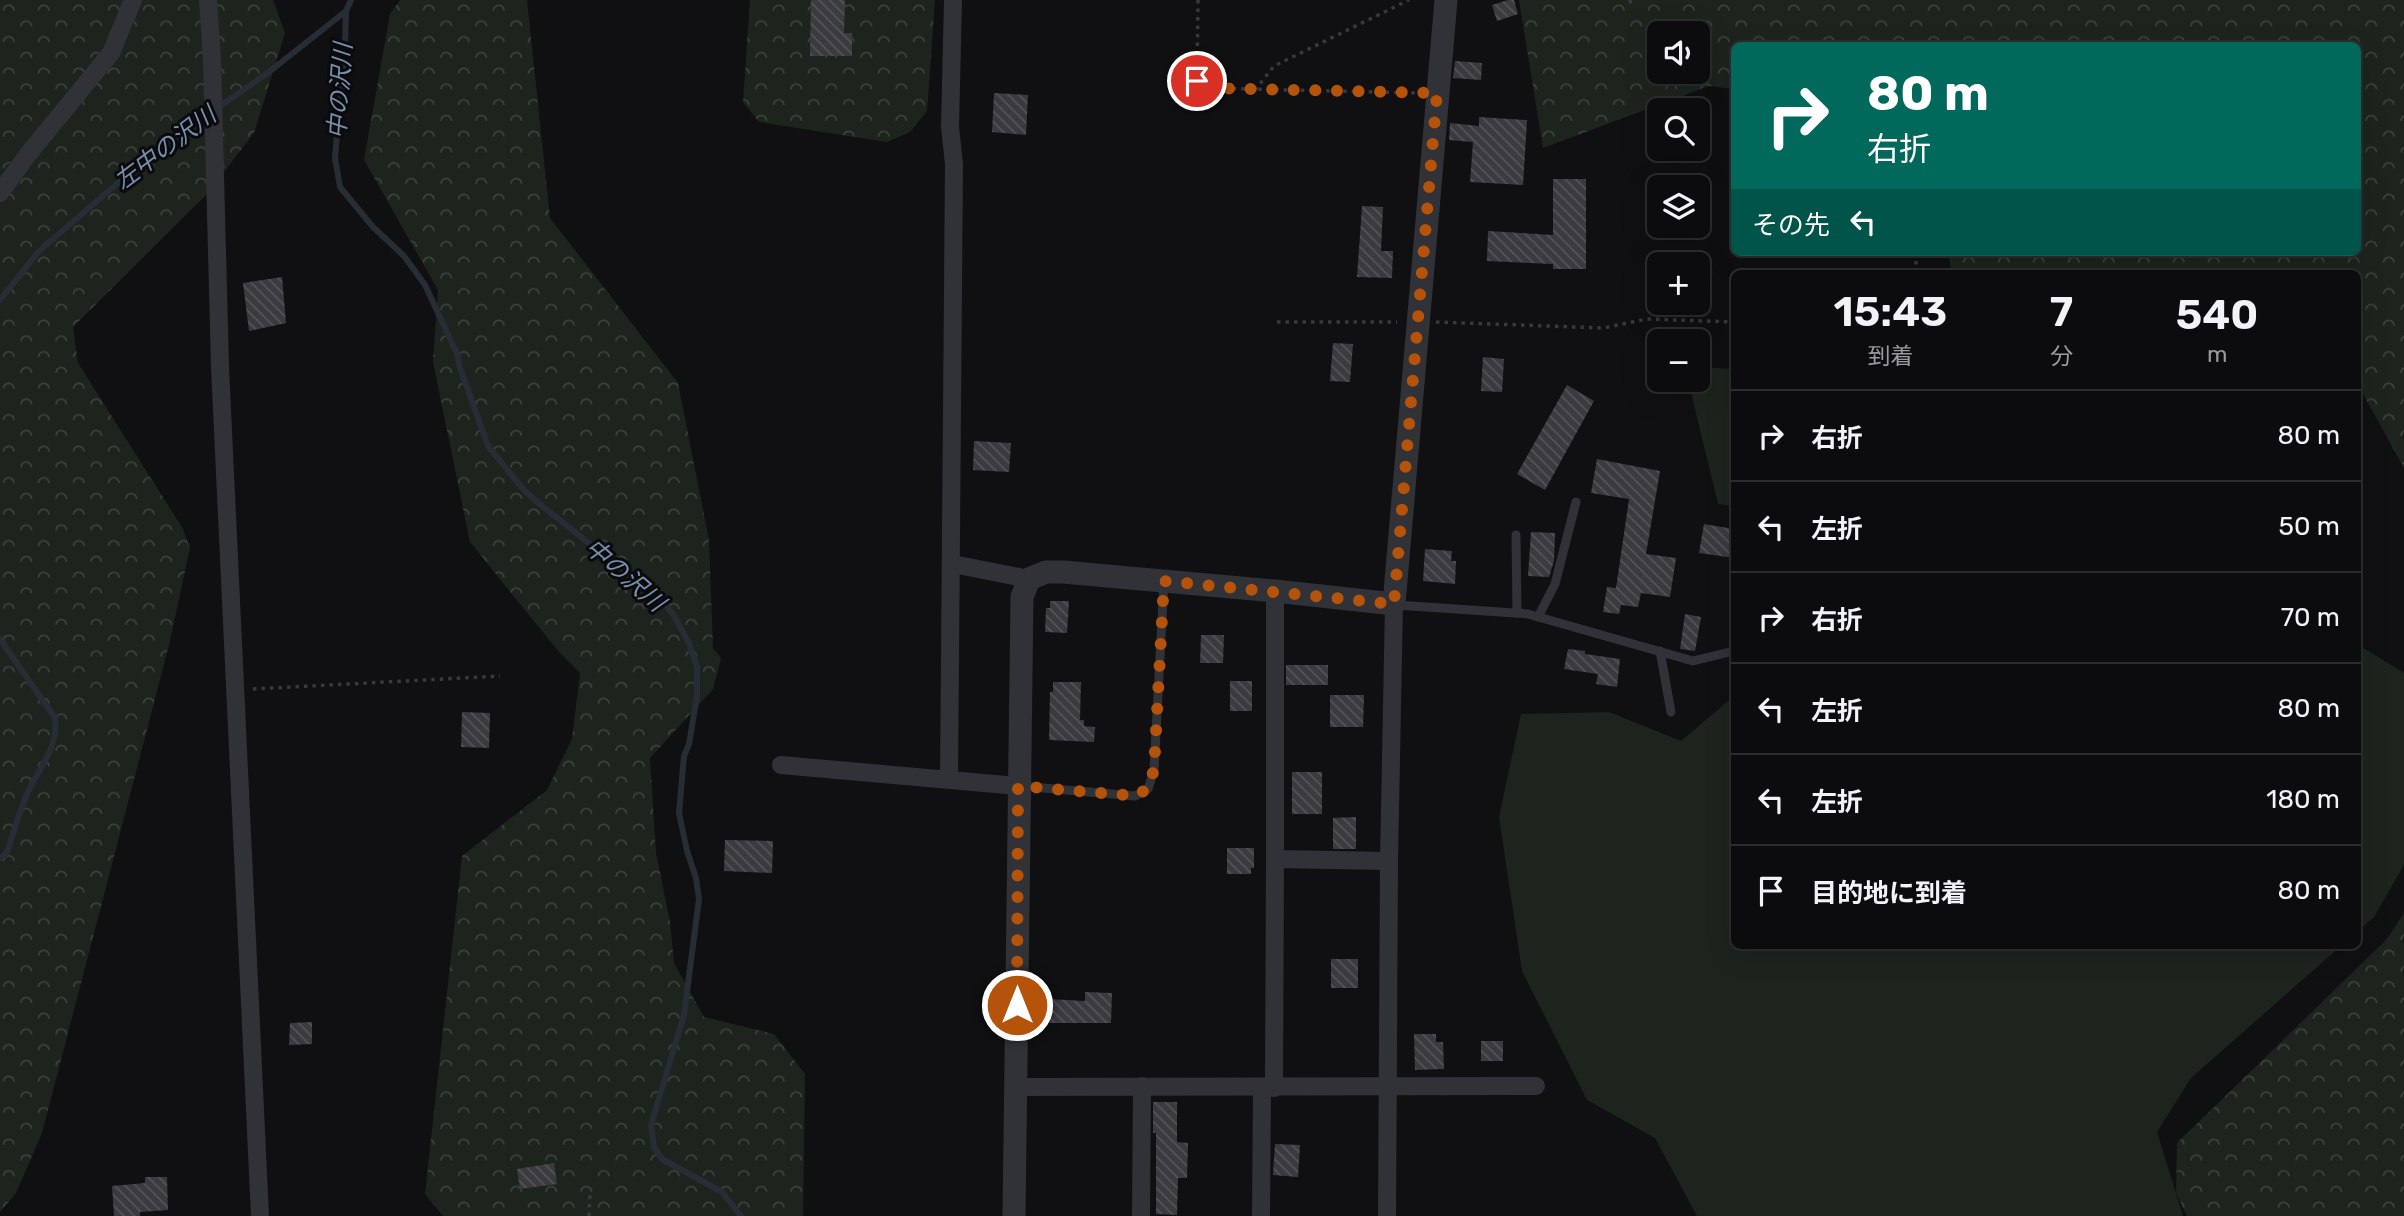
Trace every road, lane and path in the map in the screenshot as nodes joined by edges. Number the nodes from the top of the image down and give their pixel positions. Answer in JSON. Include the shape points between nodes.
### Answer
{"nodes":[{"id":1,"x":133,"y":0,"type":"edge"},
{"id":2,"x":208,"y":0,"type":"edge"},
{"id":3,"x":953,"y":0,"type":"edge"},
{"id":4,"x":1198,"y":0,"type":"edge"},
{"id":5,"x":1409,"y":0,"type":"edge"},
{"id":6,"x":1446,"y":0,"type":"edge"},
{"id":7,"x":1255,"y":90,"type":"junction"},
{"id":8,"x":1437,"y":93,"type":"junction"},
{"id":9,"x":0,"y":193,"type":"edge"},
{"id":10,"x":1277,"y":322,"type":"dead end"},
{"id":11,"x":1417,"y":322,"type":"junction"},
{"id":12,"x":1731,"y":322,"type":"edge"},
{"id":13,"x":1576,"y":502,"type":"dead end"},
{"id":14,"x":1516,"y":536,"type":"dead end"},
{"id":15,"x":953,"y":564,"type":"junction"},
{"id":16,"x":1029,"y":579,"type":"junction"},
{"id":17,"x":1164,"y":581,"type":"junction"},
{"id":18,"x":1275,"y":591,"type":"junction"},
{"id":19,"x":1394,"y":604,"type":"junction"},
{"id":20,"x":1517,"y":613,"type":"junction"},
{"id":21,"x":1538,"y":617,"type":"junction"},
{"id":22,"x":1660,"y":651,"type":"junction"},
{"id":23,"x":1731,"y":653,"type":"edge"},
{"id":24,"x":500,"y":676,"type":"dead end"},
{"id":25,"x":236,"y":690,"type":"junction"},
{"id":26,"x":1671,"y":712,"type":"dead end"},
{"id":27,"x":781,"y":765,"type":"dead end"},
{"id":28,"x":949,"y":780,"type":"junction"},
{"id":29,"x":1018,"y":786,"type":"junction"},
{"id":30,"x":1275,"y":859,"type":"junction"},
{"id":31,"x":1389,"y":861,"type":"junction"},
{"id":32,"x":1142,"y":1086,"type":"junction"},
{"id":33,"x":1536,"y":1086,"type":"dead end"},
{"id":34,"x":1016,"y":1087,"type":"junction"},
{"id":35,"x":1389,"y":1087,"type":"junction"},
{"id":36,"x":1268,"y":1088,"type":"junction"},
{"id":37,"x":590,"y":1194,"type":"dead end"},
{"id":38,"x":260,"y":1216,"type":"edge"},
{"id":39,"x":589,"y":1216,"type":"edge"},
{"id":40,"x":1014,"y":1216,"type":"edge"},
{"id":41,"x":1141,"y":1216,"type":"edge"},
{"id":42,"x":1261,"y":1216,"type":"edge"},
{"id":43,"x":1387,"y":1216,"type":"edge"}],
"edges":[{"from":1,"to":9,"type":"street","via":[[111,53]]},
{"from":2,"to":25,"type":"street"},
{"from":3,"to":15,"type":"street"},
{"from":4,"to":7,"type":"path","via":[[1197,81],[1207,88]]},
{"from":5,"to":7,"type":"path","via":[[1274,66]]},
{"from":6,"to":8,"type":"street"},
{"from":7,"to":8,"type":"path"},
{"from":8,"to":11,"type":"street"},
{"from":10,"to":11,"type":"path"},
{"from":11,"to":12,"type":"path","via":[[1603,328],[1647,319]]},
{"from":11,"to":19,"type":"street"},
{"from":13,"to":21,"type":"lane","via":[[1555,584]]},
{"from":14,"to":20,"type":"lane"},
{"from":15,"to":16,"type":"street"},
{"from":15,"to":28,"type":"street"},
{"from":16,"to":17,"type":"street","via":[[1063,572]]},
{"from":16,"to":29,"type":"street","via":[[1022,597]]},
{"from":17,"to":18,"type":"street"},
{"from":17,"to":29,"type":"lane","via":[[1154,770],[1147,789],[1136,796]]},
{"from":18,"to":19,"type":"street"},
{"from":18,"to":30,"type":"street"},
{"from":19,"to":20,"type":"lane"},
{"from":19,"to":31,"type":"street"},
{"from":20,"to":21,"type":"lane"},
{"from":21,"to":22,"type":"lane"},
{"from":22,"to":23,"type":"lane","via":[[1693,661]]},
{"from":22,"to":26,"type":"lane"},
{"from":24,"to":25,"type":"path"},
{"from":25,"to":38,"type":"street"},
{"from":27,"to":28,"type":"street"},
{"from":28,"to":29,"type":"street"},
{"from":29,"to":34,"type":"street"},
{"from":30,"to":31,"type":"street"},
{"from":30,"to":36,"type":"street"},
{"from":31,"to":35,"type":"street"},
{"from":32,"to":34,"type":"street"},
{"from":32,"to":36,"type":"street"},
{"from":32,"to":41,"type":"street"},
{"from":33,"to":35,"type":"street"},
{"from":34,"to":40,"type":"street"},
{"from":35,"to":36,"type":"street"},
{"from":35,"to":43,"type":"street"},
{"from":36,"to":42,"type":"street"},
{"from":37,"to":39,"type":"path"}]}
